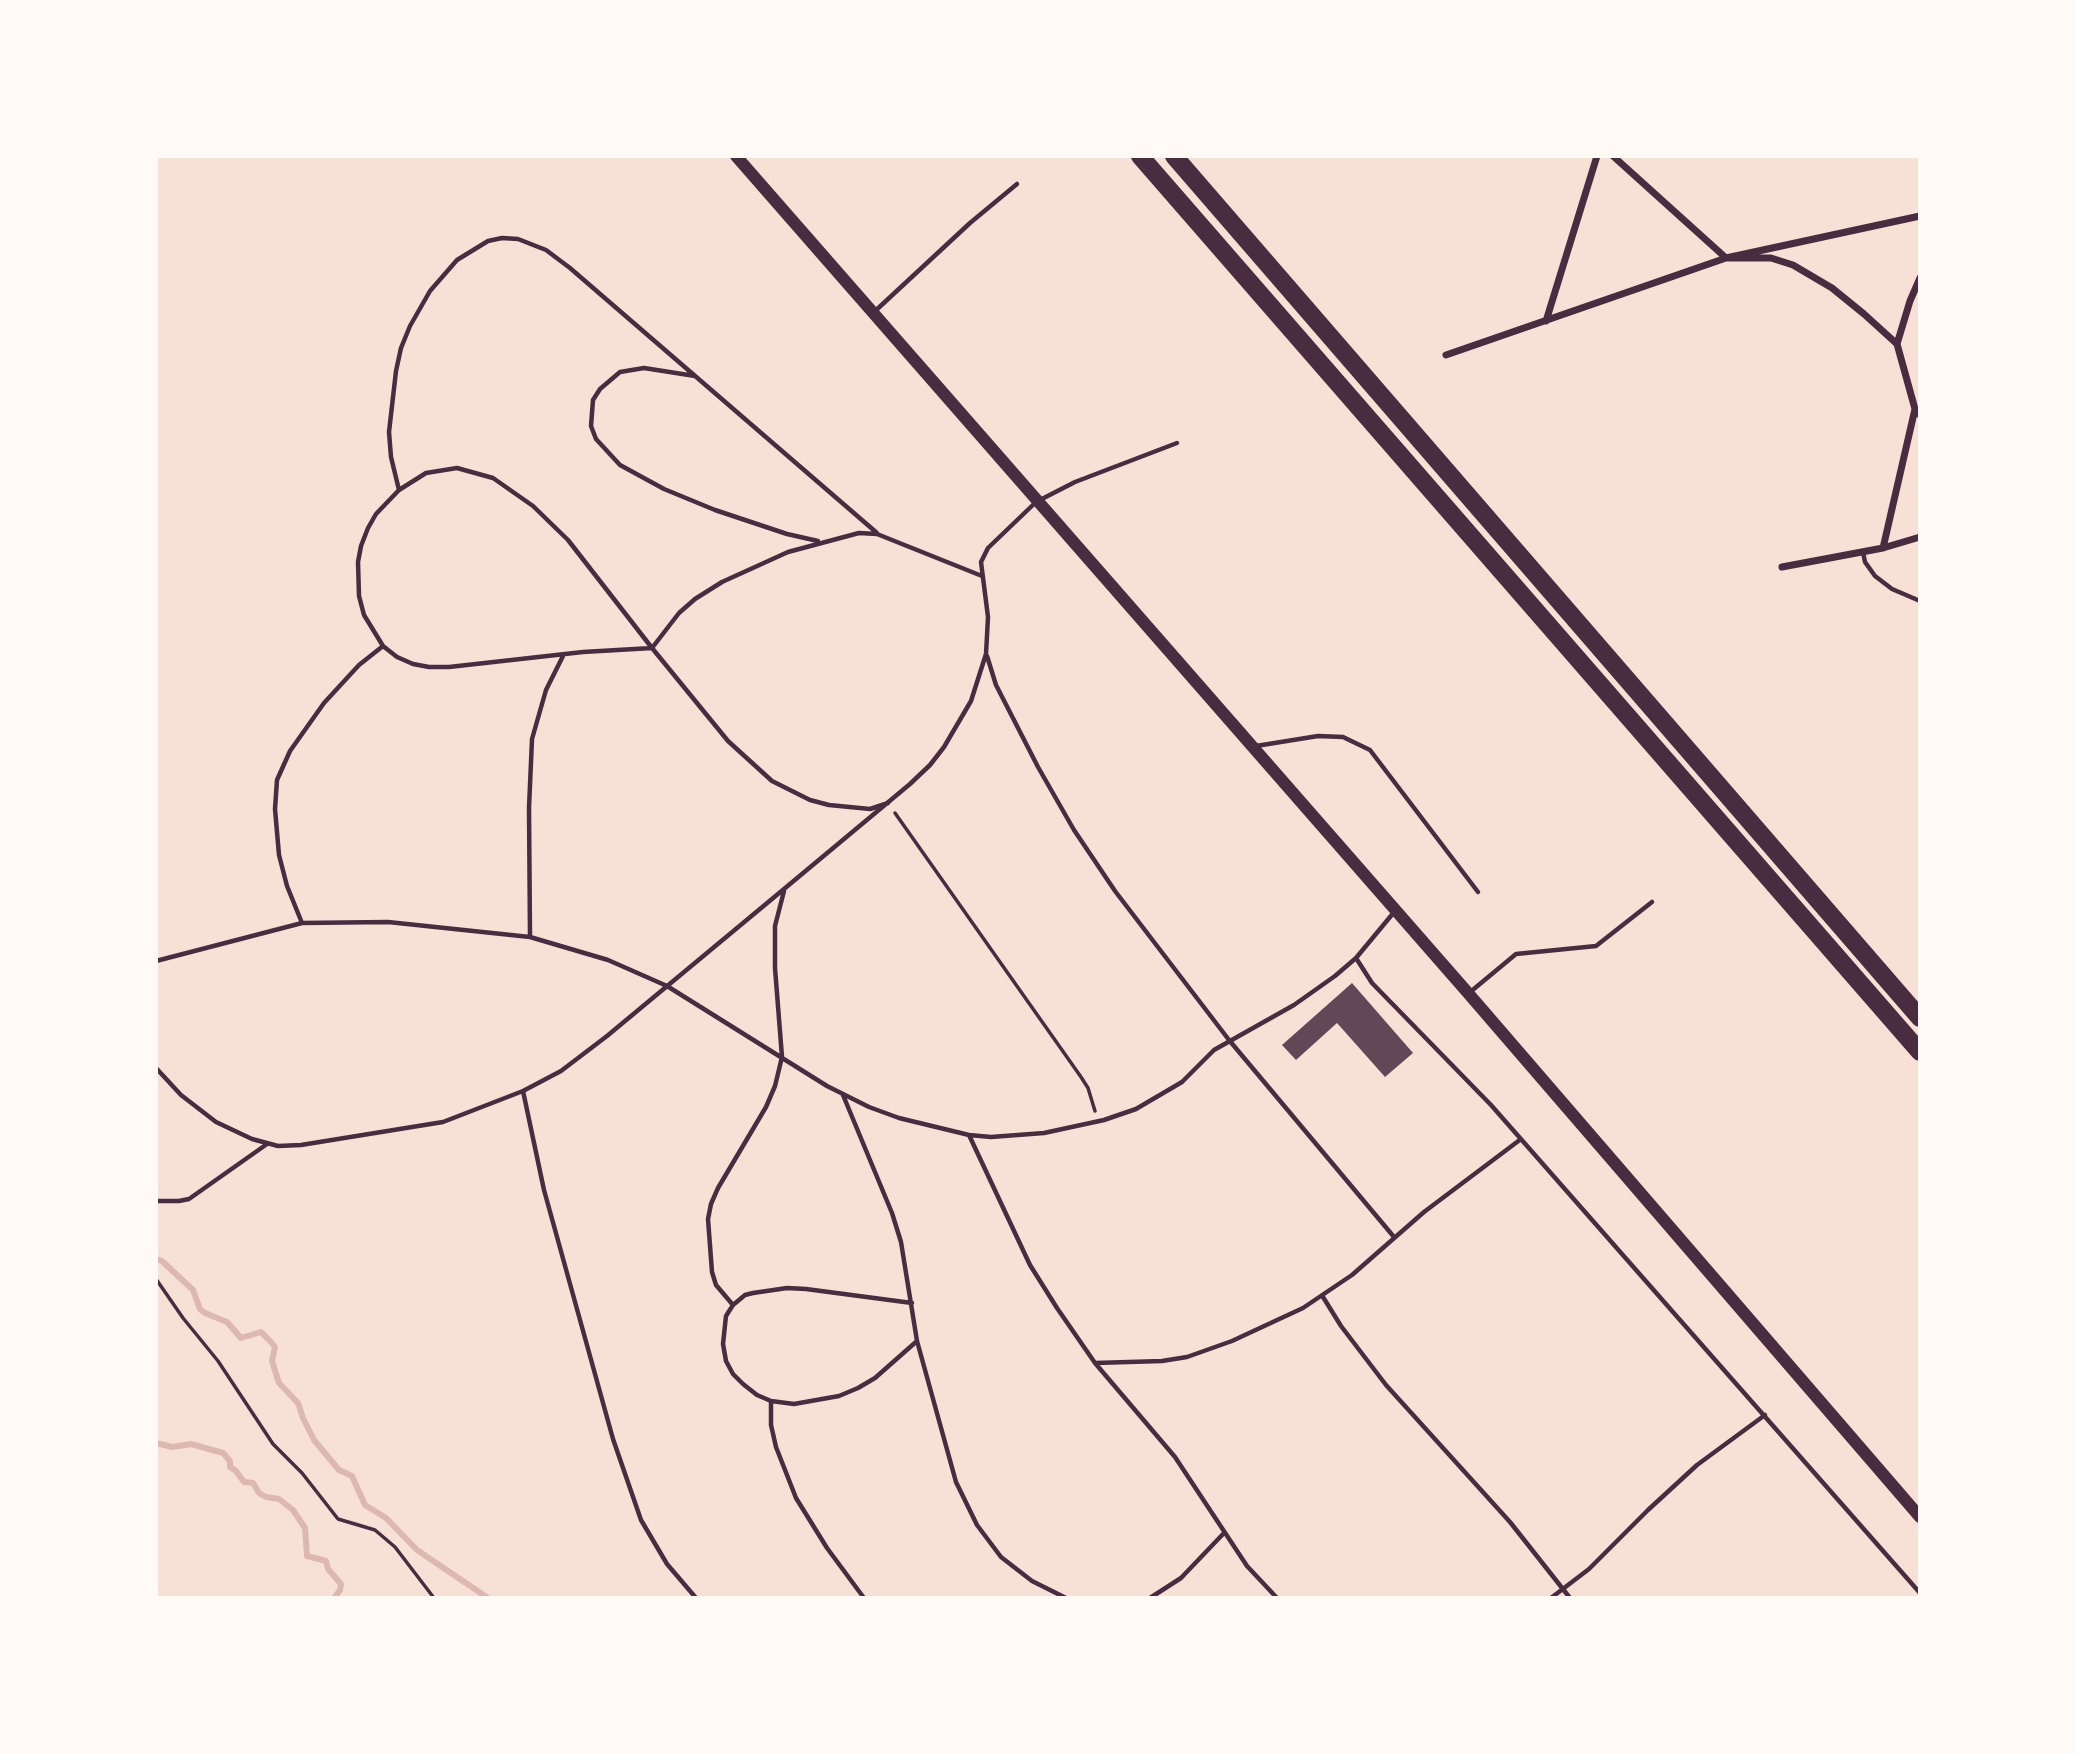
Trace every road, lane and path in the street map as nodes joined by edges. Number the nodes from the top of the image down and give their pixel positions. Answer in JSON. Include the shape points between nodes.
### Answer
{"nodes":[{"id":1,"x":736,"y":156,"type":"edge"},
{"id":2,"x":1140,"y":156,"type":"edge"},
{"id":3,"x":1174,"y":156,"type":"edge"},
{"id":4,"x":1597,"y":156,"type":"edge"},
{"id":5,"x":1613,"y":156,"type":"edge"},
{"id":6,"x":1017,"y":184,"type":"dead end"},
{"id":7,"x":1920,"y":216,"type":"edge"},
{"id":8,"x":1726,"y":258,"type":"junction"},
{"id":9,"x":1920,"y":278,"type":"edge"},
{"id":10,"x":873,"y":313,"type":"junction"},
{"id":11,"x":1546,"y":321,"type":"junction"},
{"id":12,"x":1897,"y":344,"type":"junction"},
{"id":13,"x":1446,"y":355,"type":"dead end"},
{"id":14,"x":696,"y":376,"type":"junction"},
{"id":15,"x":1917,"y":412,"type":"edge"},
{"id":16,"x":1177,"y":443,"type":"dead end"},
{"id":17,"x":398,"y":490,"type":"junction"},
{"id":18,"x":1037,"y":502,"type":"junction"},
{"id":19,"x":877,"y":534,"type":"junction"},
{"id":20,"x":1920,"y":537,"type":"edge"},
{"id":21,"x":821,"y":541,"type":"junction"},
{"id":22,"x":1883,"y":548,"type":"junction"},
{"id":23,"x":1863,"y":552,"type":"junction"},
{"id":24,"x":1782,"y":567,"type":"dead end"},
{"id":25,"x":982,"y":576,"type":"junction"},
{"id":26,"x":1920,"y":599,"type":"edge"},
{"id":27,"x":383,"y":646,"type":"junction"},
{"id":28,"x":652,"y":648,"type":"junction"},
{"id":29,"x":986,"y":654,"type":"junction"},
{"id":30,"x":564,"y":655,"type":"junction"},
{"id":31,"x":1252,"y":747,"type":"junction"},
{"id":32,"x":888,"y":803,"type":"junction"},
{"id":33,"x":785,"y":889,"type":"junction"},
{"id":34,"x":1478,"y":892,"type":"dead end"},
{"id":35,"x":1652,"y":902,"type":"dead end"},
{"id":36,"x":1396,"y":911,"type":"junction"},
{"id":37,"x":302,"y":923,"type":"junction"},
{"id":38,"x":530,"y":937,"type":"junction"},
{"id":39,"x":1356,"y":958,"type":"junction"},
{"id":40,"x":156,"y":961,"type":"edge"},
{"id":41,"x":667,"y":986,"type":"junction"},
{"id":42,"x":1468,"y":993,"type":"junction"},
{"id":43,"x":1920,"y":1018,"type":"edge"},
{"id":44,"x":1229,"y":1040,"type":"junction"},
{"id":45,"x":1920,"y":1052,"type":"edge"},
{"id":46,"x":782,"y":1056,"type":"junction"},
{"id":47,"x":156,"y":1068,"type":"edge"},
{"id":48,"x":523,"y":1091,"type":"junction"},
{"id":49,"x":843,"y":1095,"type":"junction"},
{"id":50,"x":1098,"y":1121,"type":"junction"},
{"id":51,"x":969,"y":1135,"type":"junction"},
{"id":52,"x":1521,"y":1139,"type":"junction"},
{"id":53,"x":267,"y":1144,"type":"junction"},
{"id":54,"x":156,"y":1201,"type":"edge"},
{"id":55,"x":1394,"y":1237,"type":"junction"},
{"id":56,"x":156,"y":1279,"type":"edge"},
{"id":57,"x":1323,"y":1297,"type":"junction"},
{"id":58,"x":912,"y":1303,"type":"junction"},
{"id":59,"x":733,"y":1305,"type":"junction"},
{"id":60,"x":917,"y":1341,"type":"junction"},
{"id":61,"x":1095,"y":1363,"type":"junction"},
{"id":62,"x":771,"y":1401,"type":"junction"},
{"id":63,"x":1765,"y":1415,"type":"junction"},
{"id":64,"x":1920,"y":1517,"type":"edge"},
{"id":65,"x":1224,"y":1533,"type":"junction"},
{"id":66,"x":1563,"y":1590,"type":"junction"},
{"id":67,"x":1920,"y":1593,"type":"edge"},
{"id":68,"x":434,"y":1598,"type":"edge"},
{"id":69,"x":696,"y":1598,"type":"edge"},
{"id":70,"x":864,"y":1598,"type":"edge"},
{"id":71,"x":1066,"y":1598,"type":"edge"},
{"id":72,"x":1150,"y":1598,"type":"edge"},
{"id":73,"x":1277,"y":1598,"type":"edge"},
{"id":74,"x":1551,"y":1598,"type":"edge"},
{"id":75,"x":1570,"y":1598,"type":"edge"}],
"edges":[{"from":1,"to":10,"type":"street"},
{"from":2,"to":45,"type":"highway"},
{"from":3,"to":43,"type":"highway"},
{"from":4,"to":11,"type":"street"},
{"from":5,"to":8,"type":"street"},
{"from":6,"to":10,"type":"lane"},
{"from":7,"to":8,"type":"street"},
{"from":8,"to":11,"type":"street"},
{"from":8,"to":12,"type":"street","via":[[1771,258],[1793,265],[1832,288]]},
{"from":9,"to":12,"type":"street"},
{"from":10,"to":18,"type":"street"},
{"from":11,"to":13,"type":"street"},
{"from":12,"to":15,"type":"street"},
{"from":14,"to":17,"type":"lane","via":[[546,250],[518,239],[488,241],[457,260],[430,291],[410,326],[396,371],[389,432]]},
{"from":14,"to":19,"type":"lane"},
{"from":14,"to":21,"type":"lane","via":[[645,368],[620,372],[593,400],[591,426],[596,439],[621,465],[664,489],[787,534]]},
{"from":15,"to":22,"type":"street"},
{"from":16,"to":18,"type":"lane","via":[[1075,482]]},
{"from":17,"to":27,"type":"lane","via":[[368,528],[358,562],[364,615]]},
{"from":17,"to":28,"type":"lane","via":[[426,473],[457,468],[493,478],[514,491],[568,540]]},
{"from":18,"to":25,"type":"lane","via":[[988,548],[981,562]]},
{"from":18,"to":31,"type":"street"},
{"from":19,"to":21,"type":"lane"},
{"from":19,"to":25,"type":"lane"},
{"from":20,"to":22,"type":"street"},
{"from":21,"to":28,"type":"lane","via":[[750,568],[695,599]]},
{"from":22,"to":23,"type":"street"},
{"from":23,"to":24,"type":"street"},
{"from":23,"to":26,"type":"lane","via":[[1875,576],[1892,589]]},
{"from":25,"to":29,"type":"lane","via":[[988,617]]},
{"from":27,"to":30,"type":"lane","via":[[413,664],[439,667]]},
{"from":27,"to":37,"type":"lane","via":[[324,704],[290,751],[277,780],[279,855]]},
{"from":28,"to":30,"type":"lane"},
{"from":28,"to":32,"type":"lane","via":[[729,741],[772,781],[829,806],[870,808]]},
{"from":29,"to":32,"type":"lane","via":[[971,701],[944,747]]},
{"from":29,"to":44,"type":"lane","via":[[1014,721],[1074,830],[1156,947]]},
{"from":30,"to":38,"type":"lane","via":[[546,690],[532,739]]},
{"from":31,"to":34,"type":"lane","via":[[1318,736],[1343,737],[1370,750]]},
{"from":31,"to":36,"type":"street"},
{"from":32,"to":33,"type":"lane"},
{"from":32,"to":50,"type":"path","via":[[1081,1077]]},
{"from":33,"to":41,"type":"lane"},
{"from":33,"to":46,"type":"lane","via":[[775,926]]},
{"from":35,"to":42,"type":"lane","via":[[1596,946],[1516,954]]},
{"from":36,"to":39,"type":"lane"},
{"from":36,"to":42,"type":"street"},
{"from":37,"to":38,"type":"lane","via":[[388,922]]},
{"from":37,"to":40,"type":"lane"},
{"from":38,"to":41,"type":"lane","via":[[608,960]]},
{"from":39,"to":44,"type":"lane","via":[[1315,992]]},
{"from":39,"to":52,"type":"lane","via":[[1377,989]]},
{"from":41,"to":46,"type":"lane"},
{"from":41,"to":48,"type":"lane","via":[[582,1056]]},
{"from":42,"to":64,"type":"street"},
{"from":44,"to":50,"type":"lane","via":[[1160,1096]]},
{"from":44,"to":55,"type":"lane"},
{"from":46,"to":49,"type":"lane"},
{"from":46,"to":59,"type":"lane","via":[[766,1107],[729,1168],[708,1219],[712,1272],[716,1285]]},
{"from":47,"to":53,"type":"lane","via":[[216,1122]]},
{"from":48,"to":53,"type":"lane","via":[[443,1122],[301,1145]]},
{"from":48,"to":69,"type":"lane","via":[[544,1190],[613,1439],[641,1520],[667,1564]]},
{"from":49,"to":51,"type":"lane","via":[[899,1118]]},
{"from":49,"to":58,"type":"lane","via":[[892,1213]]},
{"from":50,"to":51,"type":"lane","via":[[1044,1133]]},
{"from":51,"to":61,"type":"lane","via":[[1030,1265]]},
{"from":52,"to":55,"type":"lane"},
{"from":52,"to":63,"type":"lane"},
{"from":53,"to":54,"type":"lane","via":[[189,1199]]},
{"from":55,"to":57,"type":"lane"},
{"from":56,"to":68,"type":"path","via":[[273,1444],[338,1519],[375,1530],[395,1546]]},
{"from":57,"to":61,"type":"lane","via":[[1197,1354],[1162,1362]]},
{"from":57,"to":66,"type":"lane","via":[[1386,1385],[1510,1522]]},
{"from":58,"to":59,"type":"lane","via":[[787,1288],[746,1295]]},
{"from":58,"to":60,"type":"lane"},
{"from":59,"to":62,"type":"lane","via":[[723,1330],[726,1361],[743,1384]]},
{"from":60,"to":62,"type":"lane","via":[[858,1388],[817,1401]]},
{"from":60,"to":71,"type":"lane","via":[[956,1482],[976,1525],[1016,1569]]},
{"from":61,"to":65,"type":"lane","via":[[1175,1457]]},
{"from":62,"to":70,"type":"lane","via":[[776,1447],[796,1498]]},
{"from":63,"to":66,"type":"lane","via":[[1679,1481]]},
{"from":63,"to":67,"type":"lane"},
{"from":65,"to":72,"type":"lane","via":[[1181,1578]]},
{"from":65,"to":73,"type":"lane"},
{"from":66,"to":74,"type":"lane"},
{"from":66,"to":75,"type":"lane"}]}
